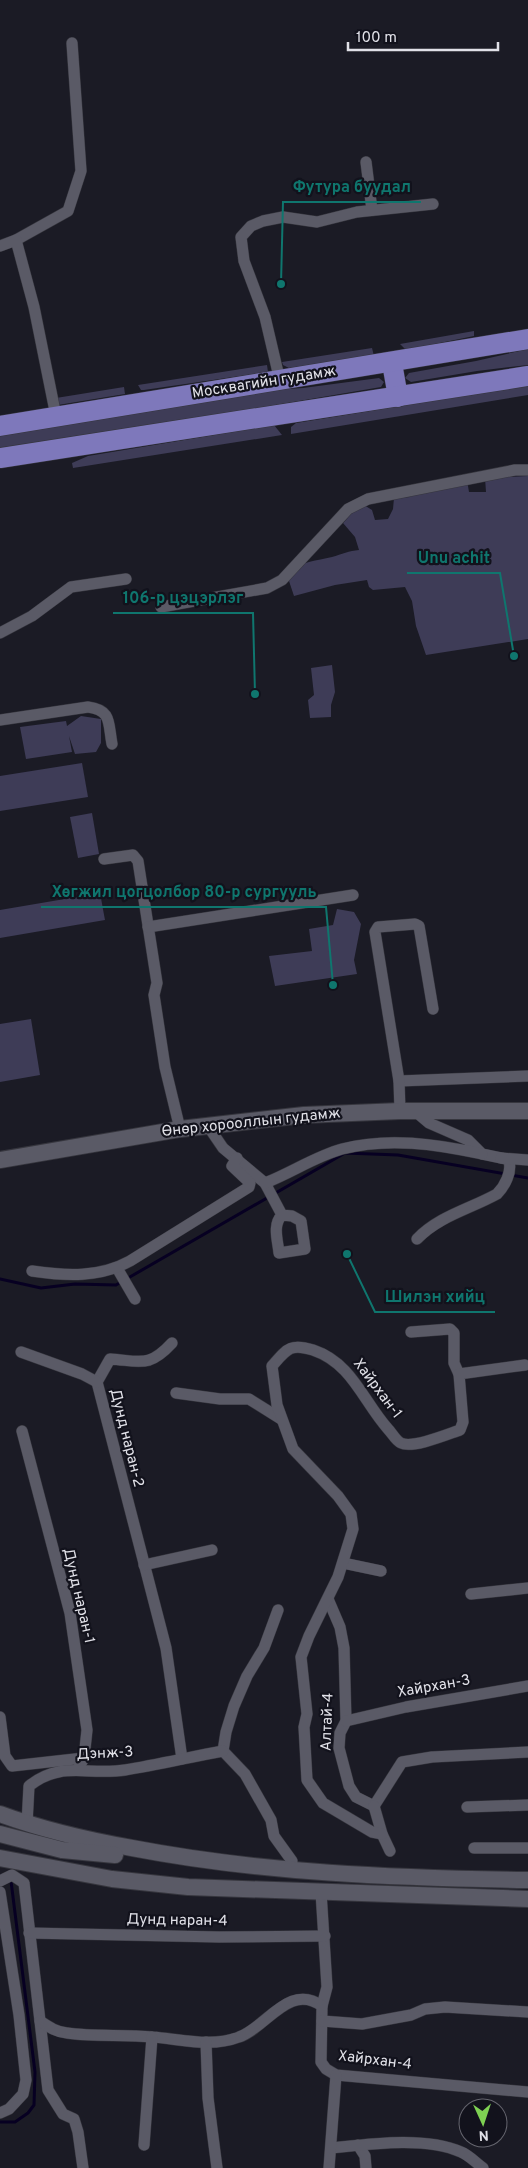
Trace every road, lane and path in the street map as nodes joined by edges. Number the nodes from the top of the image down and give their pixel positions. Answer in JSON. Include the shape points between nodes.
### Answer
{"nodes":[{"id":1,"x":72,"y":43,"type":"dead end"},
{"id":2,"x":366,"y":162,"type":"dead end"},
{"id":3,"x":432,"y":204,"type":"dead end"},
{"id":4,"x":372,"y":210,"type":"junction"},
{"id":5,"x":16,"y":240,"type":"junction"},
{"id":6,"x":0,"y":246,"type":"edge"},
{"id":7,"x":528,"y":339,"type":"edge"},
{"id":8,"x":392,"y":363,"type":"junction"},
{"id":9,"x":528,"y":376,"type":"edge"},
{"id":10,"x":280,"y":381,"type":"junction"},
{"id":11,"x":398,"y":397,"type":"junction"},
{"id":12,"x":56,"y":416,"type":"junction"},
{"id":13,"x":0,"y":426,"type":"edge"},
{"id":14,"x":0,"y":458,"type":"edge"},
{"id":15,"x":528,"y":470,"type":"edge"},
{"id":16,"x":126,"y":579,"type":"dead end"},
{"id":17,"x":161,"y":607,"type":"dead end"},
{"id":18,"x":0,"y":633,"type":"edge"},
{"id":19,"x":0,"y":720,"type":"edge"},
{"id":20,"x":112,"y":744,"type":"dead end"},
{"id":21,"x":104,"y":860,"type":"dead end"},
{"id":22,"x":353,"y":895,"type":"dead end"},
{"id":23,"x":148,"y":927,"type":"junction"},
{"id":24,"x":433,"y":1009,"type":"dead end"},
{"id":25,"x":528,"y":1076,"type":"edge"},
{"id":26,"x":398,"y":1081,"type":"junction"},
{"id":27,"x":528,"y":1111,"type":"edge"},
{"id":28,"x":400,"y":1112,"type":"junction"},
{"id":29,"x":416,"y":1112,"type":"junction"},
{"id":30,"x":208,"y":1126,"type":"junction"},
{"id":31,"x":180,"y":1128,"type":"junction"},
{"id":32,"x":487,"y":1156,"type":"junction"},
{"id":33,"x":236,"y":1158,"type":"junction"},
{"id":34,"x":528,"y":1160,"type":"edge"},
{"id":35,"x":2,"y":1162,"type":"edge"},
{"id":36,"x":266,"y":1184,"type":"junction"},
{"id":37,"x":280,"y":1212,"type":"dead end"},
{"id":38,"x":417,"y":1239,"type":"dead end"},
{"id":39,"x":32,"y":1272,"type":"dead end"},
{"id":40,"x":121,"y":1273,"type":"junction"},
{"id":41,"x":134,"y":1295,"type":"dead end"},
{"id":42,"x":411,"y":1332,"type":"dead end"},
{"id":43,"x":172,"y":1343,"type":"dead end"},
{"id":44,"x":21,"y":1352,"type":"dead end"},
{"id":45,"x":525,"y":1365,"type":"dead end"},
{"id":46,"x":459,"y":1374,"type":"junction"},
{"id":47,"x":97,"y":1382,"type":"junction"},
{"id":48,"x":176,"y":1393,"type":"dead end"},
{"id":49,"x":282,"y":1418,"type":"junction"},
{"id":50,"x":22,"y":1431,"type":"dead end"},
{"id":51,"x":212,"y":1550,"type":"dead end"},
{"id":52,"x":343,"y":1563,"type":"junction"},
{"id":53,"x":144,"y":1565,"type":"junction"},
{"id":54,"x":381,"y":1572,"type":"dead end"},
{"id":55,"x":528,"y":1588,"type":"edge"},
{"id":56,"x":470,"y":1594,"type":"dead end"},
{"id":57,"x":328,"y":1599,"type":"junction"},
{"id":58,"x":278,"y":1610,"type":"dead end"},
{"id":59,"x":528,"y":1686,"type":"edge"},
{"id":60,"x":0,"y":1718,"type":"edge"},
{"id":61,"x":346,"y":1721,"type":"junction"},
{"id":62,"x":223,"y":1751,"type":"junction"},
{"id":63,"x":528,"y":1752,"type":"edge"},
{"id":64,"x":182,"y":1759,"type":"junction"},
{"id":65,"x":81,"y":1764,"type":"junction"},
{"id":66,"x":528,"y":1805,"type":"edge"},
{"id":67,"x":374,"y":1806,"type":"junction"},
{"id":68,"x":467,"y":1807,"type":"dead end"},
{"id":69,"x":0,"y":1814,"type":"edge"},
{"id":70,"x":27,"y":1824,"type":"junction"},
{"id":71,"x":0,"y":1834,"type":"edge"},
{"id":72,"x":382,"y":1834,"type":"junction"},
{"id":73,"x":474,"y":1848,"type":"dead end"},
{"id":74,"x":528,"y":1848,"type":"edge"},
{"id":75,"x":390,"y":1851,"type":"dead end"},
{"id":76,"x":0,"y":1858,"type":"edge"},
{"id":77,"x":296,"y":1866,"type":"junction"},
{"id":78,"x":528,"y":1880,"type":"edge"},
{"id":79,"x":0,"y":1881,"type":"edge"},
{"id":80,"x":0,"y":1892,"type":"edge"},
{"id":81,"x":321,"y":1892,"type":"junction"},
{"id":82,"x":528,"y":1899,"type":"edge"},
{"id":83,"x":28,"y":1933,"type":"junction"},
{"id":84,"x":325,"y":1936,"type":"junction"},
{"id":85,"x":322,"y":2006,"type":"junction"},
{"id":86,"x":528,"y":2012,"type":"edge"},
{"id":87,"x":40,"y":2021,"type":"junction"},
{"id":88,"x":322,"y":2022,"type":"junction"},
{"id":89,"x":152,"y":2037,"type":"junction"},
{"id":90,"x":206,"y":2042,"type":"junction"},
{"id":91,"x":336,"y":2074,"type":"junction"},
{"id":92,"x":528,"y":2092,"type":"edge"},
{"id":93,"x":0,"y":2113,"type":"edge"},
{"id":94,"x":144,"y":2145,"type":"dead end"},
{"id":95,"x":358,"y":2145,"type":"junction"},
{"id":96,"x":332,"y":2148,"type":"junction"},
{"id":97,"x":83,"y":2168,"type":"edge"},
{"id":98,"x":216,"y":2168,"type":"edge"},
{"id":99,"x":329,"y":2168,"type":"edge"},
{"id":100,"x":366,"y":2168,"type":"edge"},
{"id":101,"x":483,"y":2168,"type":"edge"}],
"edges":[{"from":1,"to":5,"type":"street","via":[[81,171],[76,190],[68,212]]},
{"from":2,"to":4,"type":"street"},
{"from":3,"to":4,"type":"street"},
{"from":4,"to":10,"type":"street","via":[[317,222],[283,217],[263,221],[251,226],[241,237],[244,261],[265,317]]},
{"from":5,"to":6,"type":"street"},
{"from":5,"to":12,"type":"street","via":[[34,307]]},
{"from":7,"to":8,"type":"highway","name":"Москвагийн гудамж"},
{"from":8,"to":10,"type":"highway","name":"Москвагийн гудамж"},
{"from":8,"to":11,"type":"highway"},
{"from":9,"to":11,"type":"highway"},
{"from":10,"to":12,"type":"highway","name":"Москвагийн гудамж"},
{"from":11,"to":14,"type":"highway"},
{"from":12,"to":13,"type":"highway","name":"Москвагийн гудамж"},
{"from":15,"to":17,"type":"street","via":[[368,498],[348,509],[282,580],[267,588]]},
{"from":16,"to":18,"type":"street","via":[[71,587],[32,616]]},
{"from":19,"to":20,"type":"street","via":[[88,707],[100,709],[107,714]]},
{"from":21,"to":23,"type":"street","via":[[133,855],[138,861]]},
{"from":22,"to":23,"type":"street"},
{"from":23,"to":31,"type":"street","via":[[165,1067]]},
{"from":24,"to":26,"type":"street","via":[[419,926],[378,927],[375,932]]},
{"from":25,"to":26,"type":"street"},
{"from":26,"to":28,"type":"street"},
{"from":27,"to":29,"type":"main road","name":"Өнөр хорооллын гудамж"},
{"from":28,"to":29,"type":"main road","name":"Өнөр хорооллын гудамж"},
{"from":28,"to":30,"type":"main road","name":"Өнөр хорооллын гудамж","via":[[304,1115]]},
{"from":29,"to":32,"type":"street","via":[[429,1123],[468,1140]]},
{"from":30,"to":31,"type":"main road","name":"Өнөр хорооллын гудамж"},
{"from":30,"to":33,"type":"street","via":[[223,1148]]},
{"from":31,"to":35,"type":"main road","name":"Өнөр хорооллын гудамж"},
{"from":32,"to":34,"type":"street"},
{"from":32,"to":36,"type":"street","via":[[436,1145],[366,1144],[341,1149]]},
{"from":32,"to":38,"type":"street","via":[[509,1161],[510,1170],[497,1194],[457,1212]]},
{"from":33,"to":36,"type":"street"},
{"from":33,"to":40,"type":"street","via":[[232,1166],[250,1183],[249,1187]]},
{"from":36,"to":37,"type":"street"},
{"from":39,"to":40,"type":"street","via":[[80,1276]]},
{"from":40,"to":41,"type":"street"},
{"from":42,"to":46,"type":"street","name":"Хайрхан-1","via":[[450,1329],[454,1333],[454,1363]]},
{"from":43,"to":47,"type":"street","name":"Дунд наран-2","via":[[160,1356],[147,1362],[110,1359]]},
{"from":44,"to":47,"type":"street"},
{"from":45,"to":46,"type":"street"},
{"from":46,"to":49,"type":"street","name":"Хайрхан-1","via":[[463,1422],[460,1430],[410,1445],[400,1443],[379,1420],[361,1389],[340,1364],[322,1353],[300,1346],[288,1348],[272,1366]]},
{"from":47,"to":53,"type":"street","name":"Дунд наран-2"},
{"from":48,"to":49,"type":"street","via":[[249,1399]]},
{"from":49,"to":52,"type":"street","name":"Хайрхан-1","via":[[293,1449],[318,1472],[351,1514],[354,1529]]},
{"from":50,"to":65,"type":"street","name":"Дунд наран-1","via":[[70,1613],[87,1730]]},
{"from":51,"to":53,"type":"street"},
{"from":52,"to":54,"type":"street"},
{"from":52,"to":57,"type":"street","name":"Хайрхан-1"},
{"from":53,"to":64,"type":"street","name":"Дунд наран-2","via":[[166,1648]]},
{"from":55,"to":56,"type":"street"},
{"from":57,"to":61,"type":"street","name":"Алтай-4","via":[[340,1626],[344,1648]]},
{"from":57,"to":72,"type":"street","name":"Хайрхан-1","via":[[308,1636],[301,1657],[307,1714],[304,1727],[307,1780],[323,1802],[372,1832]]},
{"from":58,"to":62,"type":"street","via":[[264,1648],[234,1706]]},
{"from":59,"to":61,"type":"street","name":"Хайрхан-3"},
{"from":60,"to":65,"type":"street","via":[[5,1756],[12,1766]]},
{"from":61,"to":67,"type":"street","name":"Алтай-4","via":[[340,1733],[339,1748],[349,1786],[356,1797]]},
{"from":62,"to":64,"type":"street","name":"Дэнж-3"},
{"from":62,"to":77,"type":"street","via":[[245,1774],[271,1820],[274,1836]]},
{"from":63,"to":67,"type":"street","via":[[402,1762]]},
{"from":64,"to":65,"type":"street","name":"Дэнж-3","via":[[124,1770],[88,1772]]},
{"from":65,"to":70,"type":"street","name":"Дэнж-3","via":[[43,1775],[29,1786]]},
{"from":66,"to":68,"type":"street"},
{"from":67,"to":72,"type":"street"},
{"from":69,"to":70,"type":"main road"},
{"from":70,"to":77,"type":"main road","via":[[101,1843],[176,1857]]},
{"from":71,"to":77,"type":"main road","via":[[62,1850]]},
{"from":72,"to":75,"type":"street"},
{"from":73,"to":74,"type":"street"},
{"from":76,"to":81,"type":"main road","via":[[112,1879]]},
{"from":77,"to":78,"type":"main road","via":[[417,1878]]},
{"from":79,"to":83,"type":"street","via":[[12,1875],[24,1883]]},
{"from":80,"to":93,"type":"street","via":[[26,2080],[23,2094],[9,2109]]},
{"from":81,"to":82,"type":"main road"},
{"from":81,"to":84,"type":"street"},
{"from":83,"to":84,"type":"street","name":"Дунд наран-4"},
{"from":83,"to":87,"type":"street"},
{"from":84,"to":85,"type":"street","via":[[327,1987]]},
{"from":85,"to":88,"type":"street"},
{"from":85,"to":90,"type":"street","via":[[314,2000],[284,2004],[240,2037]]},
{"from":86,"to":88,"type":"street","via":[[446,2007],[362,2024]]},
{"from":87,"to":89,"type":"street","via":[[52,2030],[67,2033]]},
{"from":87,"to":97,"type":"street","via":[[48,2090],[63,2114],[74,2119]]},
{"from":88,"to":91,"type":"street","name":"Хайрхан-4","via":[[321,2062]]},
{"from":89,"to":90,"type":"street"},
{"from":89,"to":94,"type":"street"},
{"from":90,"to":98,"type":"street"},
{"from":91,"to":92,"type":"street","name":"Хайрхан-4"},
{"from":91,"to":96,"type":"street"},
{"from":95,"to":96,"type":"street"},
{"from":95,"to":100,"type":"street","via":[[365,2156]]},
{"from":95,"to":101,"type":"street","via":[[393,2142],[443,2146],[462,2152]]},
{"from":96,"to":99,"type":"street"}]}
